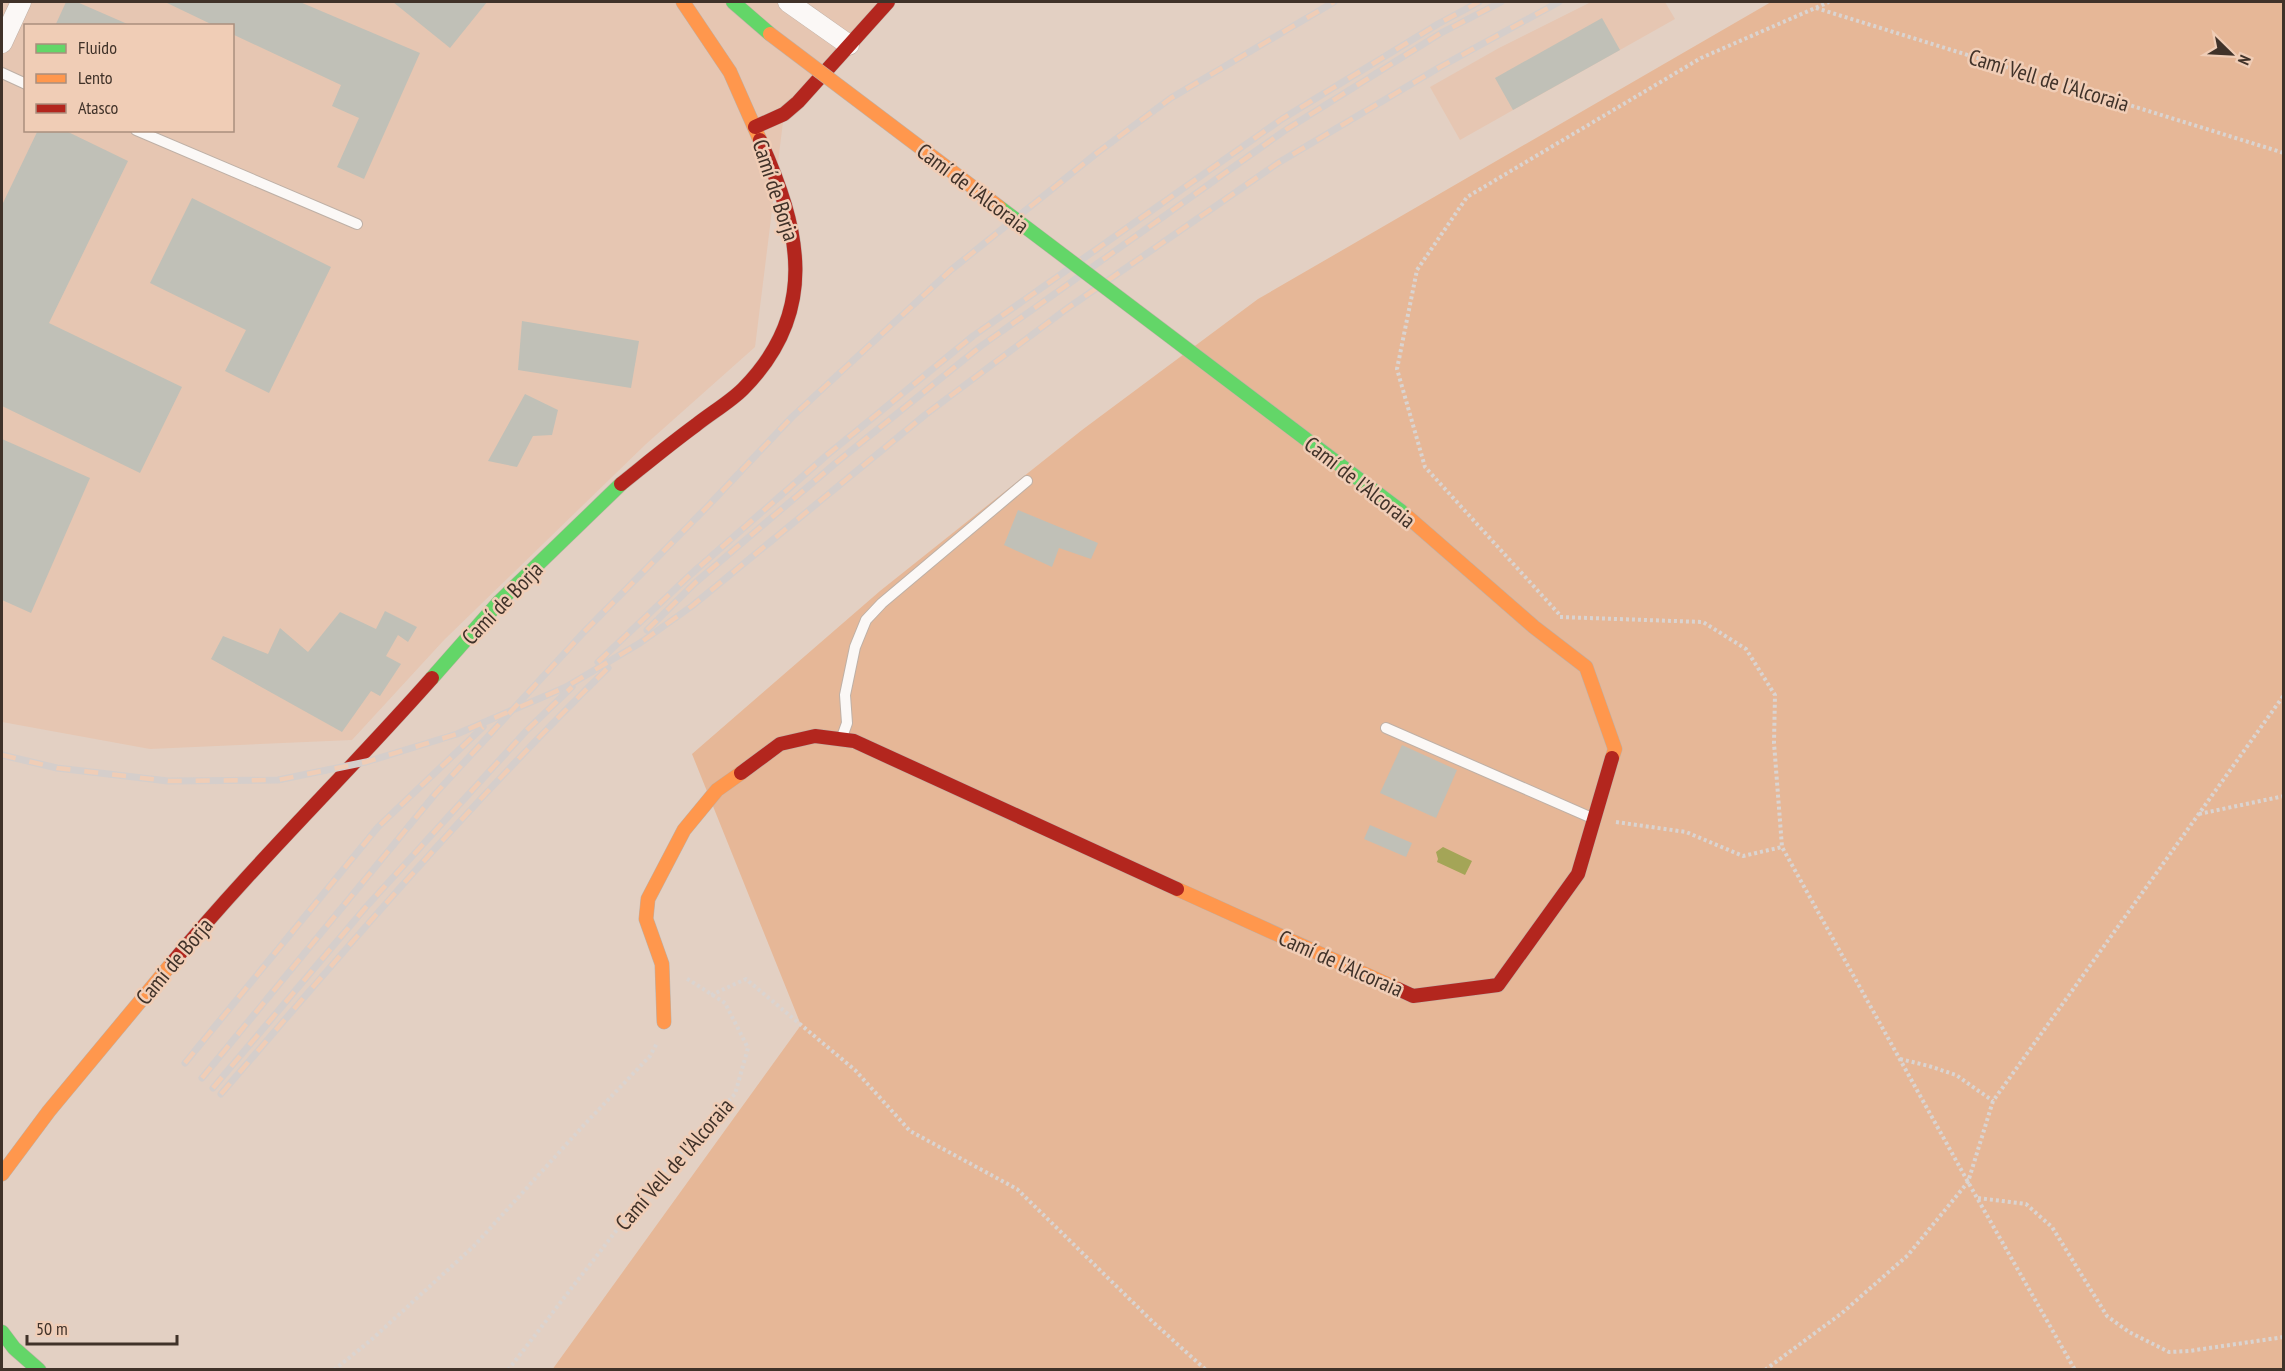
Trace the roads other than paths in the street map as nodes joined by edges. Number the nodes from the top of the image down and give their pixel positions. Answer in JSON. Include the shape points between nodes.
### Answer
{"nodes":[{"id":1,"x":21,"y":2,"type":"edge"},
{"id":2,"x":684,"y":2,"type":"edge"},
{"id":3,"x":734,"y":2,"type":"edge"},
{"id":4,"x":788,"y":2,"type":"edge"},
{"id":5,"x":888,"y":2,"type":"edge"},
{"id":6,"x":2,"y":43,"type":"edge"},
{"id":7,"x":849,"y":45,"type":"junction"},
{"id":8,"x":2,"y":74,"type":"edge"},
{"id":9,"x":24,"y":83,"type":"edge"},
{"id":10,"x":755,"y":127,"type":"junction"},
{"id":11,"x":141,"y":132,"type":"edge"},
{"id":12,"x":357,"y":224,"type":"dead end"},
{"id":13,"x":1027,"y":481,"type":"dead end"},
{"id":14,"x":1386,"y":728,"type":"dead end"},
{"id":15,"x":842,"y":738,"type":"junction"},
{"id":16,"x":1596,"y":819,"type":"junction"},
{"id":17,"x":664,"y":1022,"type":"road end"},
{"id":18,"x":3,"y":1173,"type":"edge"},
{"id":19,"x":2,"y":1332,"type":"edge"},
{"id":20,"x":2,"y":1358,"type":"edge"},
{"id":21,"x":37,"y":1370,"type":"edge"}],
"edges":[{"from":1,"to":6,"type":"street"},
{"from":2,"to":10,"type":"street","name":"Camí de Borja","via":[[730,72]]},
{"from":3,"to":16,"type":"street","name":"Camí de l'Alcoraia","bridge":true,"via":[[770,34],[1401,511],[1586,667],[1615,749]]},
{"from":4,"to":7,"type":"street"},
{"from":5,"to":7,"type":"street"},
{"from":7,"to":10,"type":"street","via":[[791,108]]},
{"from":8,"to":9,"type":"lane"},
{"from":10,"to":18,"type":"street","name":"Camí de Borja","via":[[791,224],[796,255],[794,293],[770,358],[742,390],[610,493],[499,602],[381,736],[214,912],[49,1111]]},
{"from":11,"to":12,"type":"lane"},
{"from":13,"to":15,"type":"lane","via":[[866,620],[846,688],[847,723]]},
{"from":14,"to":16,"type":"lane"},
{"from":15,"to":16,"type":"street","name":"Camí de l'Alcoraia","via":[[1413,996],[1498,985],[1578,873]]},
{"from":15,"to":17,"type":"street","name":"Camí de l'Alcoraia","via":[[815,736],[780,744],[717,790],[684,830],[648,899],[646,919],[662,963]]},
{"from":19,"to":21,"type":"street"},
{"from":20,"to":21,"type":"street"}]}
